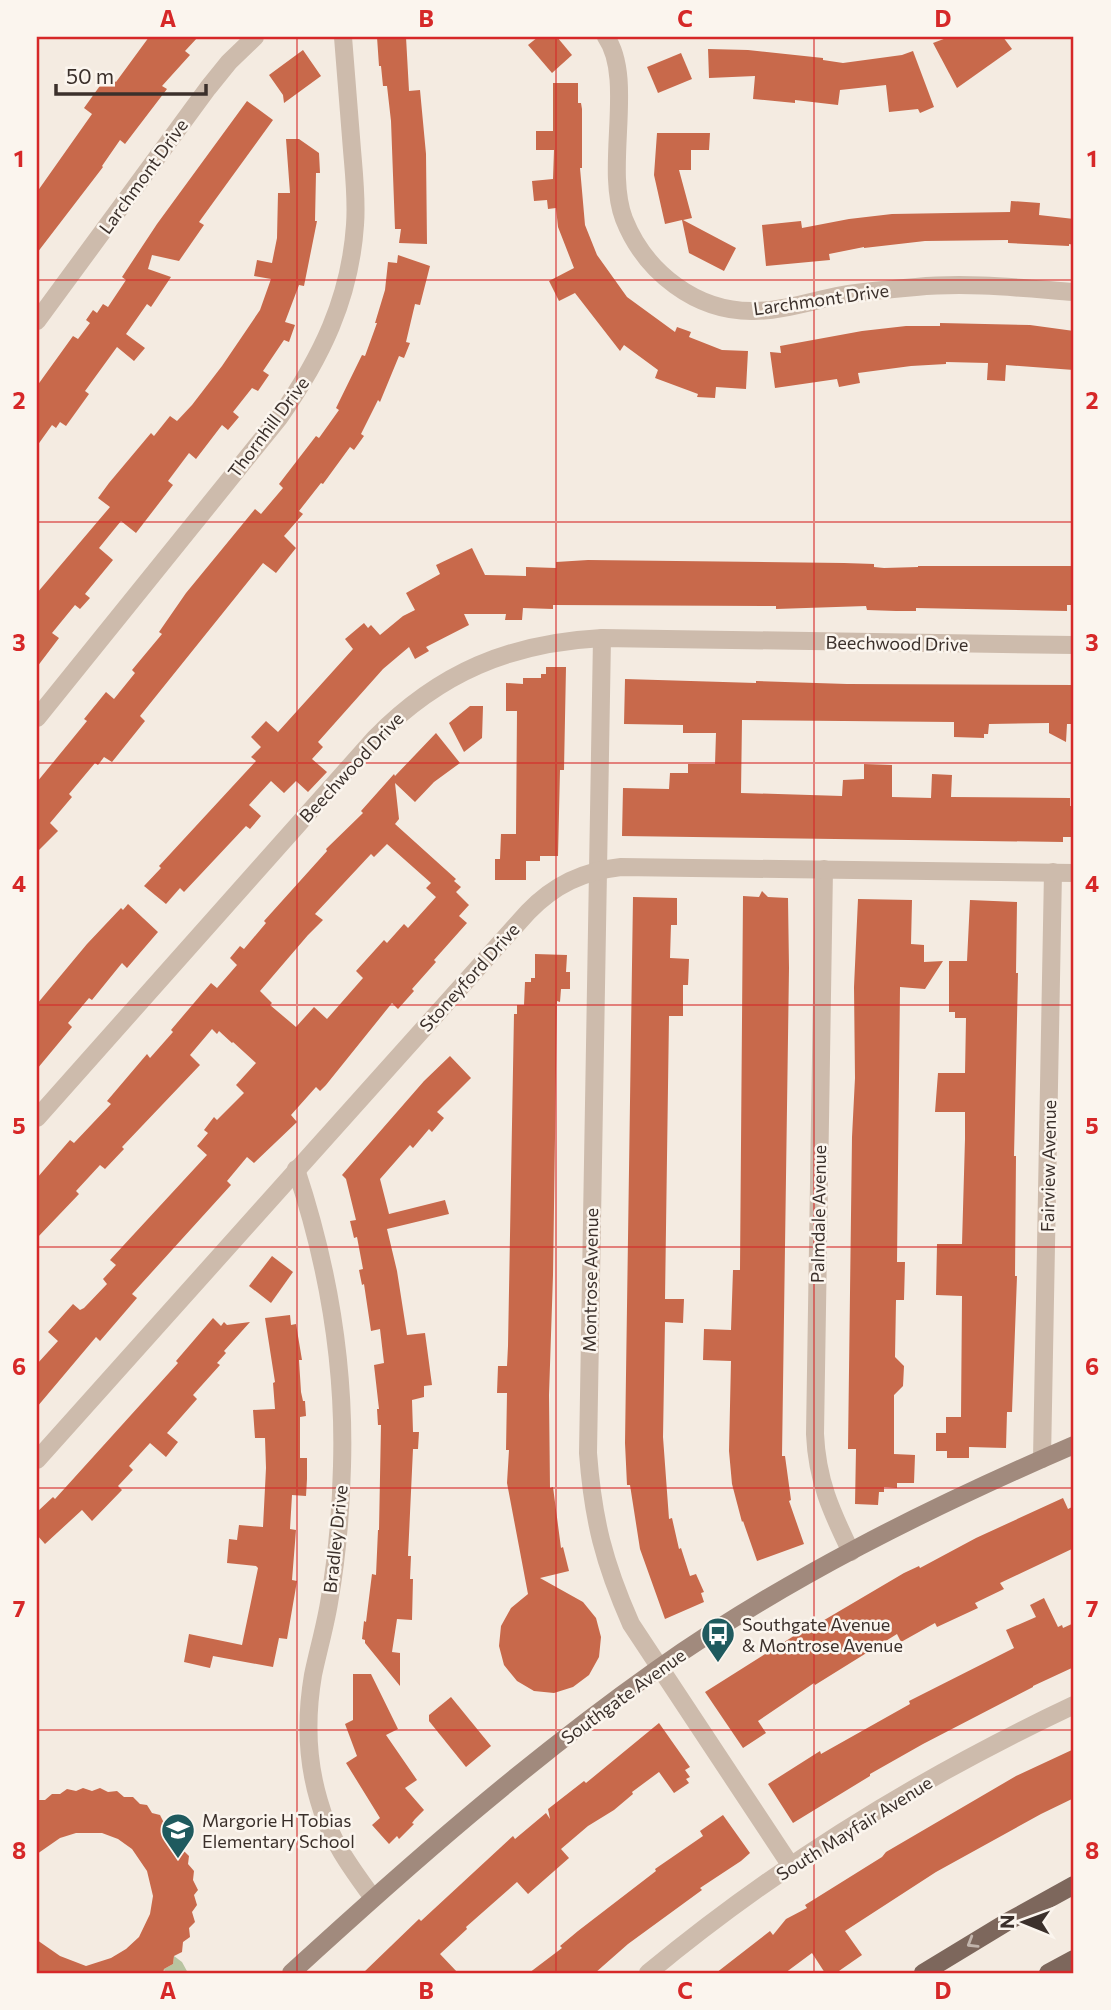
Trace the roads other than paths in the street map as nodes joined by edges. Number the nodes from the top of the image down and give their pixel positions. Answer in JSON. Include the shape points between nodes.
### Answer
{"nodes":[{"id":1,"x":255,"y":37,"type":"edge"},
{"id":2,"x":344,"y":37,"type":"edge"},
{"id":3,"x":612,"y":38,"type":"edge"},
{"id":4,"x":1074,"y":292,"type":"edge"},
{"id":5,"x":37,"y":321,"type":"edge"},
{"id":6,"x":601,"y":638,"type":"junction"},
{"id":7,"x":1074,"y":645,"type":"edge"},
{"id":8,"x":37,"y":718,"type":"edge"},
{"id":9,"x":597,"y":869,"type":"junction"},
{"id":10,"x":824,"y":869,"type":"junction"},
{"id":11,"x":1053,"y":872,"type":"junction"},
{"id":12,"x":1074,"y":873,"type":"edge"},
{"id":13,"x":37,"y":1118,"type":"edge"},
{"id":14,"x":296,"y":1169,"type":"junction"},
{"id":15,"x":1074,"y":1445,"type":"edge"},
{"id":16,"x":1042,"y":1459,"type":"junction"},
{"id":17,"x":37,"y":1461,"type":"edge"},
{"id":18,"x":851,"y":1552,"type":"junction"},
{"id":19,"x":659,"y":1668,"type":"junction"},
{"id":20,"x":1074,"y":1705,"type":"edge"},
{"id":21,"x":791,"y":1866,"type":"junction"},
{"id":22,"x":1074,"y":1885,"type":"edge"},
{"id":23,"x":373,"y":1898,"type":"junction"},
{"id":24,"x":1074,"y":1959,"type":"edge"},
{"id":25,"x":291,"y":1973,"type":"edge"},
{"id":26,"x":648,"y":1973,"type":"edge"},
{"id":27,"x":923,"y":1973,"type":"edge"},
{"id":28,"x":1048,"y":1973,"type":"edge"}],
"edges":[{"from":1,"to":5,"type":"street","name":"Larchmont Drive","via":[[208,88]]},
{"from":2,"to":8,"type":"street","name":"Thornhill Drive","via":[[356,224],[340,305],[324,345],[279,418]]},
{"from":3,"to":4,"type":"street","name":"Larchmont Drive","via":[[618,90],[616,159],[623,215],[647,260],[687,294],[732,310],[755,311],[921,286],[1003,285]]},
{"from":6,"to":7,"type":"street","name":"Beechwood Drive"},
{"from":6,"to":9,"type":"street","name":"Montrose Avenue"},
{"from":6,"to":13,"type":"street","name":"Beechwood Drive","via":[[545,643],[504,655],[446,681],[398,715]]},
{"from":9,"to":10,"type":"street","name":"Stoneyford Drive"},
{"from":9,"to":14,"type":"street","name":"Stoneyford Drive","via":[[541,898]]},
{"from":9,"to":19,"type":"street","name":"Montrose Avenue","via":[[590,1480],[598,1536],[612,1582]]},
{"from":10,"to":11,"type":"street","name":"Stoneyford Drive"},
{"from":10,"to":18,"type":"street","name":"Palmdale Avenue","via":[[816,1460],[832,1514]]},
{"from":11,"to":12,"type":"street","name":"Stoneyford Drive"},
{"from":11,"to":16,"type":"street","name":"Fairview Avenue"},
{"from":14,"to":17,"type":"street","name":"Stoneyford Drive"},
{"from":14,"to":23,"type":"street","name":"Bradley Drive","via":[[328,1283],[342,1419],[336,1560],[310,1703],[312,1769],[331,1834]]},
{"from":15,"to":16,"type":"street","name":"Southgate Avenue"},
{"from":16,"to":18,"type":"street","name":"Southgate Avenue"},
{"from":18,"to":19,"type":"street","name":"Southgate Avenue"},
{"from":19,"to":21,"type":"street","name":"Montrose Avenue"},
{"from":19,"to":23,"type":"street","name":"Southgate Avenue","via":[[519,1774]]},
{"from":20,"to":21,"type":"street","name":"South Mayfair Avenue","via":[[960,1763]]},
{"from":21,"to":26,"type":"street","name":"South Mayfair Avenue"},
{"from":22,"to":27,"type":"main road","one_way":true},
{"from":23,"to":25,"type":"street","name":"Southgate Avenue"},
{"from":24,"to":28,"type":"main road"}]}
